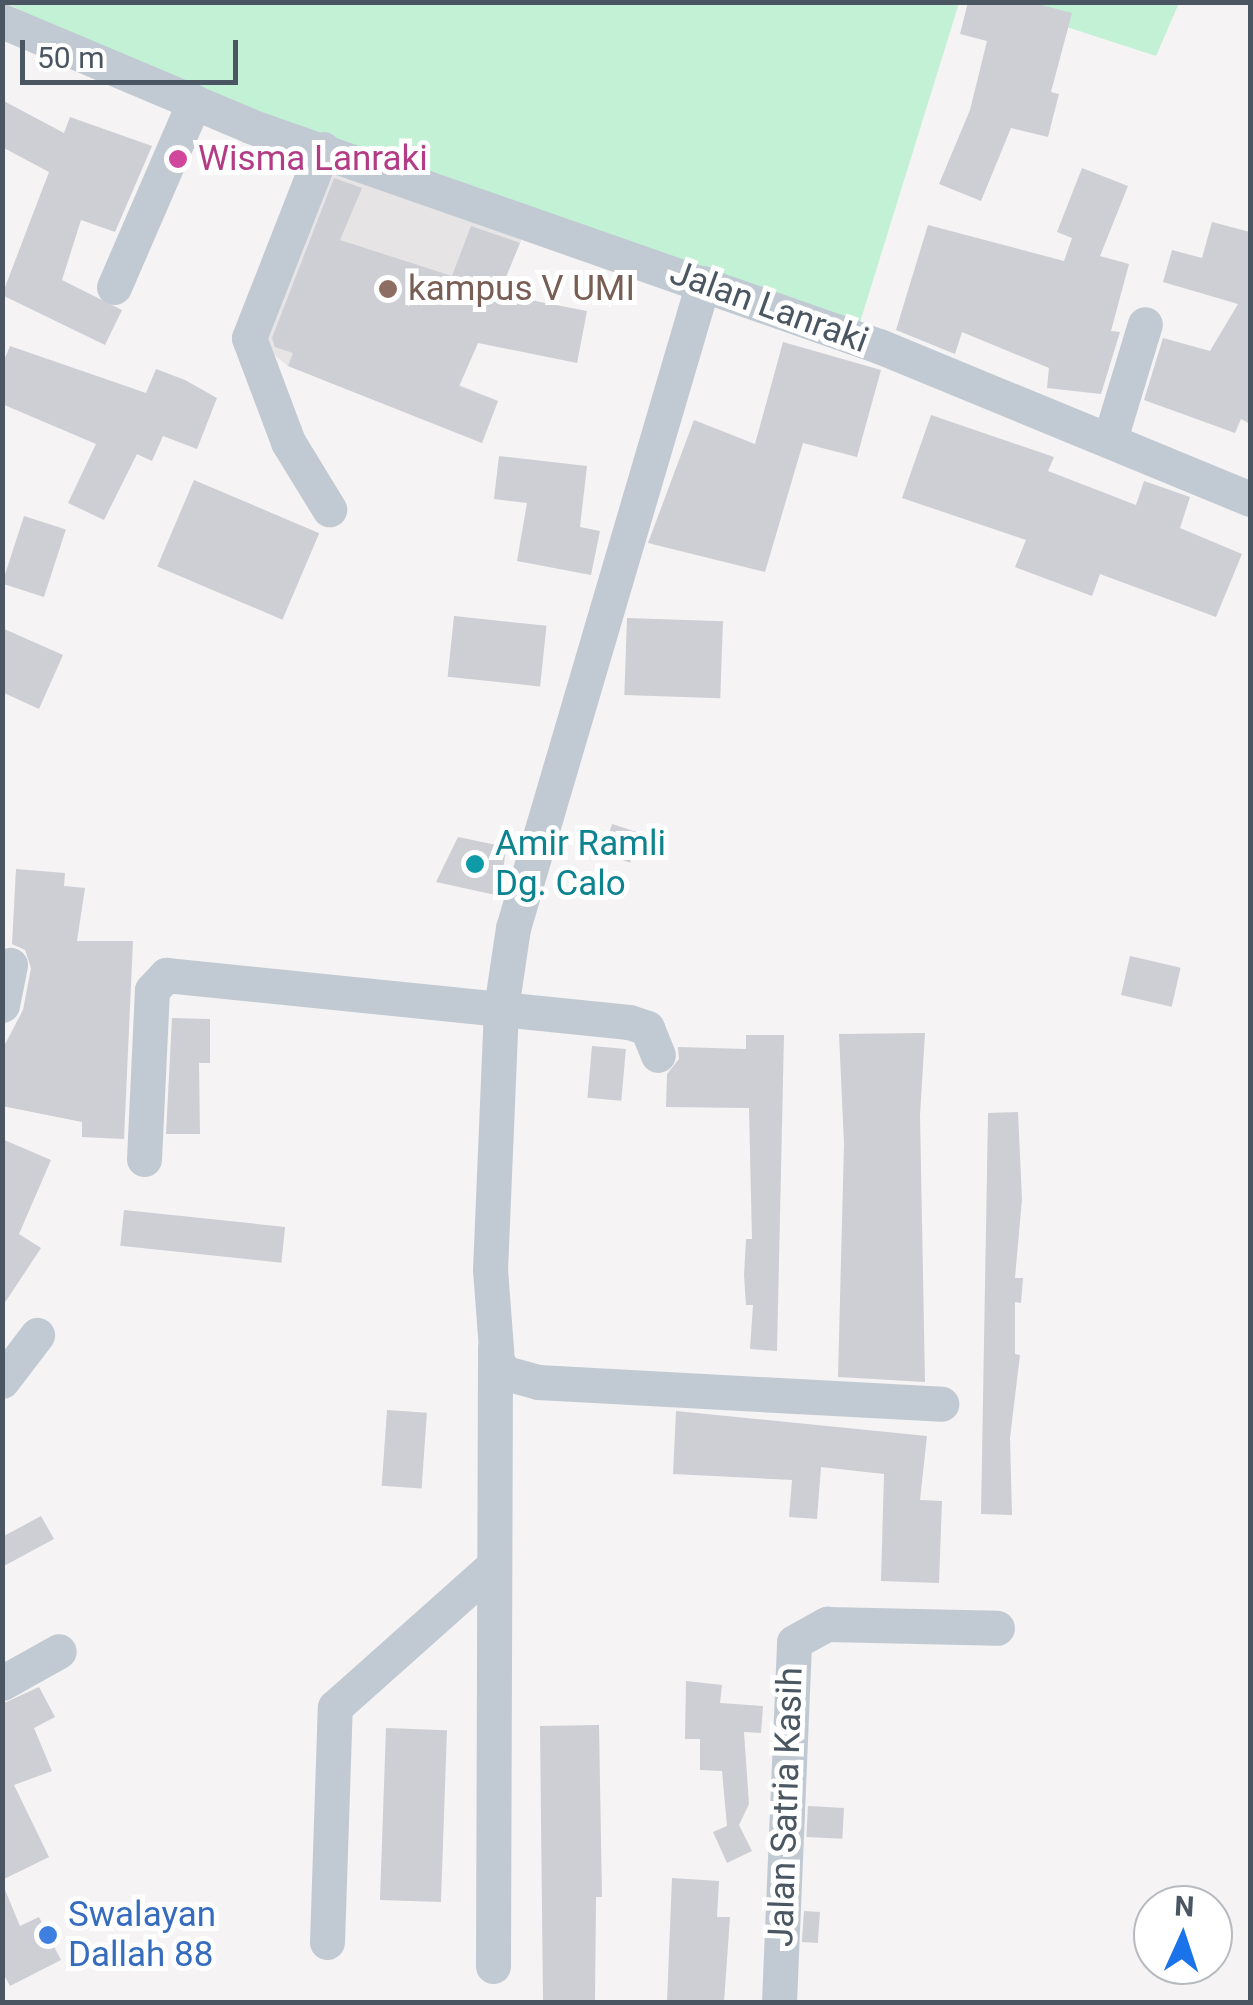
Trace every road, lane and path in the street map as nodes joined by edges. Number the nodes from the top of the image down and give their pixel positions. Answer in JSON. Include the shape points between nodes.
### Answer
{"nodes":[{"id":1,"x":2,"y":21,"type":"edge"},
{"id":2,"x":194,"y":102,"type":"junction"},
{"id":3,"x":323,"y":150,"type":"junction"},
{"id":4,"x":703,"y":282,"type":"junction"},
{"id":5,"x":114,"y":287,"type":"dead end"},
{"id":6,"x":1145,"y":324,"type":"dead end"},
{"id":7,"x":1110,"y":439,"type":"junction"},
{"id":8,"x":1250,"y":499,"type":"edge"},
{"id":9,"x":329,"y":509,"type":"dead end"},
{"id":10,"x":10,"y":965,"type":"dead end"},
{"id":11,"x":2,"y":1005,"type":"edge"},
{"id":12,"x":502,"y":1008,"type":"junction"},
{"id":13,"x":658,"y":1055,"type":"dead end"},
{"id":14,"x":144,"y":1160,"type":"dead end"},
{"id":15,"x":37,"y":1335,"type":"dead end"},
{"id":16,"x":495,"y":1346,"type":"junction"},
{"id":17,"x":2,"y":1381,"type":"edge"},
{"id":18,"x":941,"y":1404,"type":"dead end"},
{"id":19,"x":492,"y":1568,"type":"junction"},
{"id":20,"x":998,"y":1628,"type":"dead end"},
{"id":21,"x":60,"y":1651,"type":"dead end"},
{"id":22,"x":2,"y":1683,"type":"edge"},
{"id":23,"x":327,"y":1942,"type":"dead end"},
{"id":24,"x":493,"y":1966,"type":"dead end"},
{"id":25,"x":779,"y":2002,"type":"edge"}],
"edges":[{"from":1,"to":2,"type":"street","name":"Jalan Lanraki"},
{"from":2,"to":3,"type":"street","name":"Jalan Lanraki"},
{"from":2,"to":5,"type":"street"},
{"from":3,"to":4,"type":"street","name":"Jalan Lanraki"},
{"from":3,"to":9,"type":"street","via":[[249,338],[288,442]]},
{"from":4,"to":7,"type":"street","name":"Jalan Lanraki"},
{"from":4,"to":12,"type":"street","via":[[546,804],[513,928]]},
{"from":6,"to":7,"type":"street"},
{"from":7,"to":8,"type":"street","name":"Jalan Lanraki"},
{"from":10,"to":11,"type":"street"},
{"from":12,"to":13,"type":"street","via":[[642,1025]]},
{"from":12,"to":14,"type":"street","via":[[166,975],[152,990]]},
{"from":12,"to":16,"type":"street","via":[[490,1268]]},
{"from":15,"to":17,"type":"street"},
{"from":16,"to":18,"type":"street","via":[[505,1373],[538,1382]]},
{"from":16,"to":19,"type":"street"},
{"from":19,"to":23,"type":"street","via":[[335,1707]]},
{"from":19,"to":24,"type":"street"},
{"from":20,"to":25,"type":"street","name":"Jalan Satria Kasih","via":[[827,1624],[794,1642]]},
{"from":21,"to":22,"type":"street"}]}
